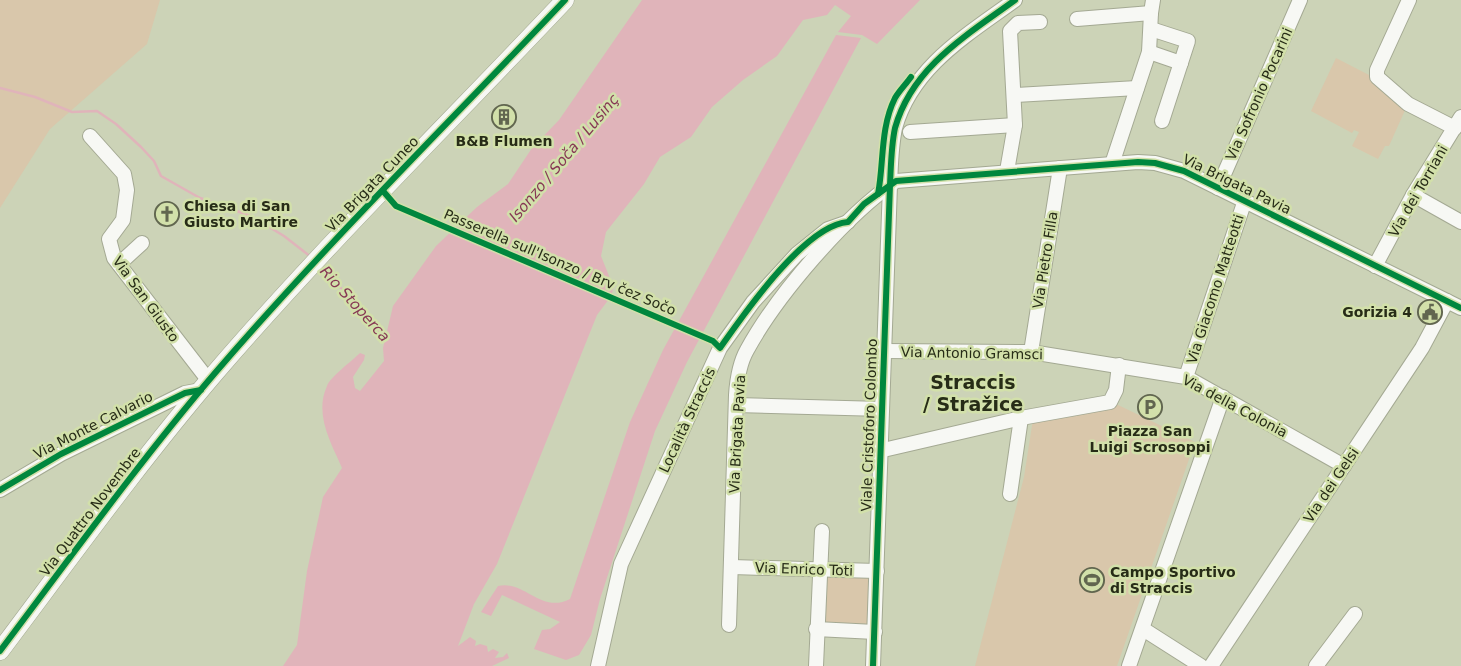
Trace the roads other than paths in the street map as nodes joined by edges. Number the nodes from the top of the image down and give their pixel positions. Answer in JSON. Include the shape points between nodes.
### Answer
{"nodes":[{"id":1,"x":565,"y":0,"type":"edge"},
{"id":2,"x":1015,"y":0,"type":"edge"},
{"id":3,"x":1300,"y":0,"type":"edge"},
{"id":4,"x":1409,"y":0,"type":"edge"},
{"id":5,"x":1152,"y":6,"type":"edge"},
{"id":6,"x":1077,"y":19,"type":"dead end"},
{"id":7,"x":1040,"y":22,"type":"dead end"},
{"id":8,"x":1151,"y":29,"type":"junction"},
{"id":9,"x":1149,"y":52,"type":"junction"},
{"id":10,"x":1181,"y":63,"type":"junction"},
{"id":11,"x":1136,"y":88,"type":"junction"},
{"id":12,"x":1015,"y":95,"type":"junction"},
{"id":13,"x":1162,"y":120,"type":"dead end"},
{"id":14,"x":1458,"y":123,"type":"edge"},
{"id":15,"x":1015,"y":125,"type":"junction"},
{"id":16,"x":910,"y":132,"type":"dead end"},
{"id":17,"x":90,"y":136,"type":"dead end"},
{"id":18,"x":1112,"y":164,"type":"junction"},
{"id":19,"x":1060,"y":168,"type":"junction"},
{"id":20,"x":1007,"y":171,"type":"junction"},
{"id":21,"x":890,"y":185,"type":"junction"},
{"id":22,"x":1218,"y":188,"type":"junction"},
{"id":23,"x":1413,"y":195,"type":"junction"},
{"id":24,"x":1245,"y":200,"type":"junction"},
{"id":25,"x":848,"y":222,"type":"junction"},
{"id":26,"x":1461,"y":222,"type":"edge"},
{"id":27,"x":142,"y":243,"type":"dead end"},
{"id":28,"x":118,"y":264,"type":"junction"},
{"id":29,"x":1375,"y":266,"type":"junction"},
{"id":30,"x":1447,"y":301,"type":"junction"},
{"id":31,"x":1461,"y":308,"type":"edge"},
{"id":32,"x":884,"y":351,"type":"junction"},
{"id":33,"x":1031,"y":352,"type":"junction"},
{"id":34,"x":1119,"y":366,"type":"junction"},
{"id":35,"x":1186,"y":377,"type":"junction"},
{"id":36,"x":205,"y":385,"type":"junction"},
{"id":37,"x":1222,"y":397,"type":"junction"},
{"id":38,"x":736,"y":405,"type":"junction"},
{"id":39,"x":882,"y":409,"type":"junction"},
{"id":40,"x":1021,"y":418,"type":"junction"},
{"id":41,"x":879,"y":452,"type":"junction"},
{"id":42,"x":1344,"y":466,"type":"junction"},
{"id":43,"x":0,"y":490,"type":"edge"},
{"id":44,"x":1010,"y":494,"type":"dead end"},
{"id":45,"x":822,"y":530,"type":"dead end"},
{"id":46,"x":732,"y":567,"type":"junction"},
{"id":47,"x":820,"y":569,"type":"junction"},
{"id":48,"x":876,"y":571,"type":"junction"},
{"id":49,"x":1355,"y":614,"type":"dead end"},
{"id":50,"x":729,"y":625,"type":"dead end"},
{"id":51,"x":816,"y":629,"type":"junction"},
{"id":52,"x":1143,"y":629,"type":"junction"},
{"id":53,"x":875,"y":632,"type":"junction"},
{"id":54,"x":0,"y":651,"type":"edge"},
{"id":55,"x":598,"y":666,"type":"edge"},
{"id":56,"x":816,"y":666,"type":"edge"},
{"id":57,"x":873,"y":666,"type":"edge"},
{"id":58,"x":1129,"y":666,"type":"edge"},
{"id":59,"x":1201,"y":666,"type":"edge"},
{"id":60,"x":1211,"y":666,"type":"edge"},
{"id":61,"x":1316,"y":666,"type":"edge"}],
"edges":[{"from":1,"to":36,"type":"main road","name":"Via Brigata Cuneo","via":[[316,260]]},
{"from":2,"to":21,"type":"street","name":"Viale Cristoforo Colombo","via":[[934,61],[920,77],[895,128]]},
{"from":3,"to":22,"type":"street","name":"Via Sofronio Pocarini"},
{"from":4,"to":14,"type":"street","via":[[1377,70],[1378,77],[1408,104]]},
{"from":5,"to":6,"type":"street"},
{"from":5,"to":8,"type":"street"},
{"from":7,"to":12,"type":"street","via":[[1018,23],[1010,31]]},
{"from":8,"to":9,"type":"street"},
{"from":8,"to":10,"type":"street","via":[[1188,41]]},
{"from":9,"to":10,"type":"street"},
{"from":9,"to":11,"type":"street"},
{"from":10,"to":13,"type":"street"},
{"from":11,"to":12,"type":"street"},
{"from":11,"to":18,"type":"street"},
{"from":12,"to":15,"type":"street"},
{"from":14,"to":23,"type":"street","name":"Via dei Torriani"},
{"from":15,"to":16,"type":"street"},
{"from":15,"to":20,"type":"street"},
{"from":17,"to":28,"type":"street","name":"Via San Giusto","via":[[124,174],[127,190],[123,220],[109,239]]},
{"from":18,"to":19,"type":"street","name":"Via Brigata Pavia"},
{"from":18,"to":22,"type":"street","name":"Via Brigata Pavia","via":[[1138,162],[1169,166]]},
{"from":19,"to":20,"type":"street","name":"Via Brigata Pavia"},
{"from":19,"to":33,"type":"street","name":"Via Pietro Filla"},
{"from":20,"to":21,"type":"street","name":"Via Brigata Pavia","via":[[896,181]]},
{"from":21,"to":25,"type":"street","name":"Via Brigata Pavia","via":[[864,204]]},
{"from":21,"to":32,"type":"street","name":"Viale Cristoforo Colombo"},
{"from":22,"to":24,"type":"street","name":"Via Brigata Pavia"},
{"from":23,"to":26,"type":"street"},
{"from":23,"to":29,"type":"street","name":"Via dei Torriani"},
{"from":24,"to":29,"type":"street","name":"Via Brigata Pavia"},
{"from":24,"to":35,"type":"street","name":"Via Giacomo Matteotti"},
{"from":25,"to":38,"type":"street","name":"Via Brigata Pavia","via":[[774,308],[746,351],[737,381]]},
{"from":25,"to":55,"type":"street","name":"Località Straccis","via":[[828,229],[796,254],[753,302],[720,348],[624,556]]},
{"from":27,"to":28,"type":"street"},
{"from":28,"to":36,"type":"street","name":"Via San Giusto"},
{"from":29,"to":30,"type":"street","name":"Via Brigata Pavia"},
{"from":30,"to":31,"type":"street","name":"Via Brigata Pavia"},
{"from":30,"to":42,"type":"street","name":"Via dei Gelsi","via":[[1422,348]]},
{"from":32,"to":33,"type":"street","name":"Via Antonio Gramsci"},
{"from":32,"to":39,"type":"street","name":"Viale Cristoforo Colombo"},
{"from":33,"to":34,"type":"street","name":"Via Antonio Gramsci"},
{"from":34,"to":35,"type":"street","name":"Via della Colonia"},
{"from":34,"to":40,"type":"street","via":[[1116,390],[1110,402]]},
{"from":35,"to":37,"type":"street","name":"Via della Colonia"},
{"from":36,"to":43,"type":"street","name":"Via Monte Calvario","via":[[61,454]]},
{"from":36,"to":54,"type":"main road","name":"Via Quattro Novembre"},
{"from":37,"to":42,"type":"street","name":"Via della Colonia"},
{"from":37,"to":52,"type":"street"},
{"from":38,"to":39,"type":"street"},
{"from":38,"to":46,"type":"street","name":"Via Brigata Pavia"},
{"from":39,"to":41,"type":"street","name":"Viale Cristoforo Colombo"},
{"from":40,"to":41,"type":"street"},
{"from":40,"to":44,"type":"street"},
{"from":41,"to":48,"type":"street","name":"Viale Cristoforo Colombo"},
{"from":42,"to":60,"type":"street","name":"Via dei Gelsi"},
{"from":45,"to":47,"type":"street"},
{"from":46,"to":47,"type":"street","name":"Via Enrico Toti"},
{"from":46,"to":50,"type":"street","name":"Via Brigata Pavia"},
{"from":47,"to":48,"type":"street","name":"Via Enrico Toti"},
{"from":47,"to":51,"type":"street"},
{"from":48,"to":53,"type":"street","name":"Viale Cristoforo Colombo"},
{"from":49,"to":61,"type":"street"},
{"from":51,"to":53,"type":"street"},
{"from":51,"to":56,"type":"street"},
{"from":52,"to":58,"type":"street"},
{"from":52,"to":59,"type":"street"},
{"from":53,"to":57,"type":"street","name":"Viale Cristoforo Colombo"}]}
